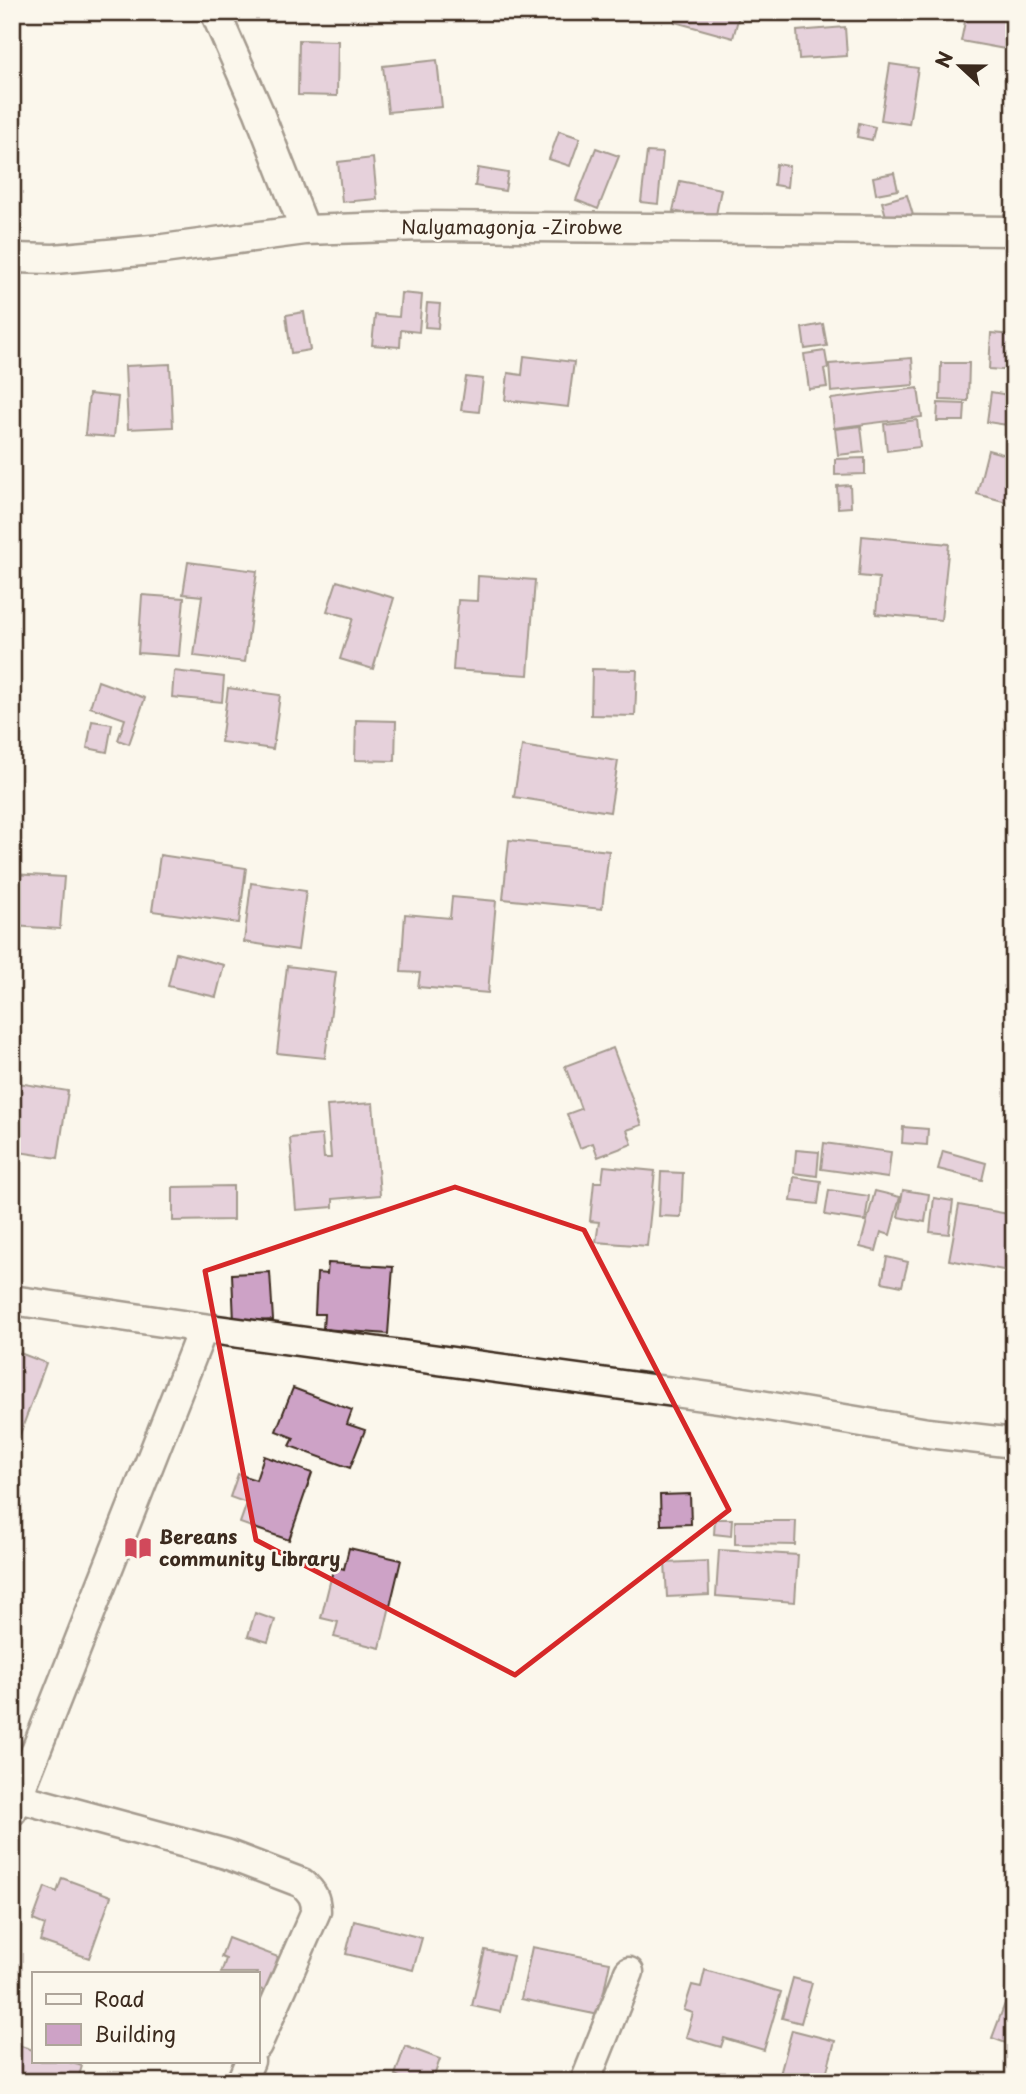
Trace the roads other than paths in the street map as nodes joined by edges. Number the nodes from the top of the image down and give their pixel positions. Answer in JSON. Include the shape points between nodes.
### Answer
{"nodes":[{"id":1,"x":215,"y":12,"type":"edge"},
{"id":2,"x":305,"y":230,"type":"junction"},
{"id":3,"x":1014,"y":231,"type":"edge"},
{"id":4,"x":12,"y":258,"type":"edge"},
{"id":5,"x":12,"y":1300,"type":"edge"},
{"id":6,"x":203,"y":1328,"type":"junction"},
{"id":7,"x":1014,"y":1443,"type":"edge"},
{"id":8,"x":14,"y":1802,"type":"edge"},
{"id":9,"x":629,"y":1972,"type":"dead end"},
{"id":10,"x":259,"y":2040,"type":"edge"},
{"id":11,"x":250,"y":2062,"type":"edge"},
{"id":12,"x":241,"y":2082,"type":"edge"},
{"id":13,"x":585,"y":2082,"type":"edge"}],
"edges":[{"from":1,"to":2,"type":"street"},
{"from":2,"to":3,"type":"street","name":"Nalyamagonja -Zirobwe","via":[[421,226]]},
{"from":2,"to":4,"type":"street","name":"Nalyamagonja -Zirobwe","via":[[163,249]]},
{"from":5,"to":6,"type":"street"},
{"from":6,"to":7,"type":"street"},
{"from":6,"to":8,"type":"street"},
{"from":8,"to":10,"type":"street","via":[[226,1854],[302,1883],[311,1891],[316,1911]]},
{"from":9,"to":13,"type":"street"},
{"from":11,"to":12,"type":"street"}]}
